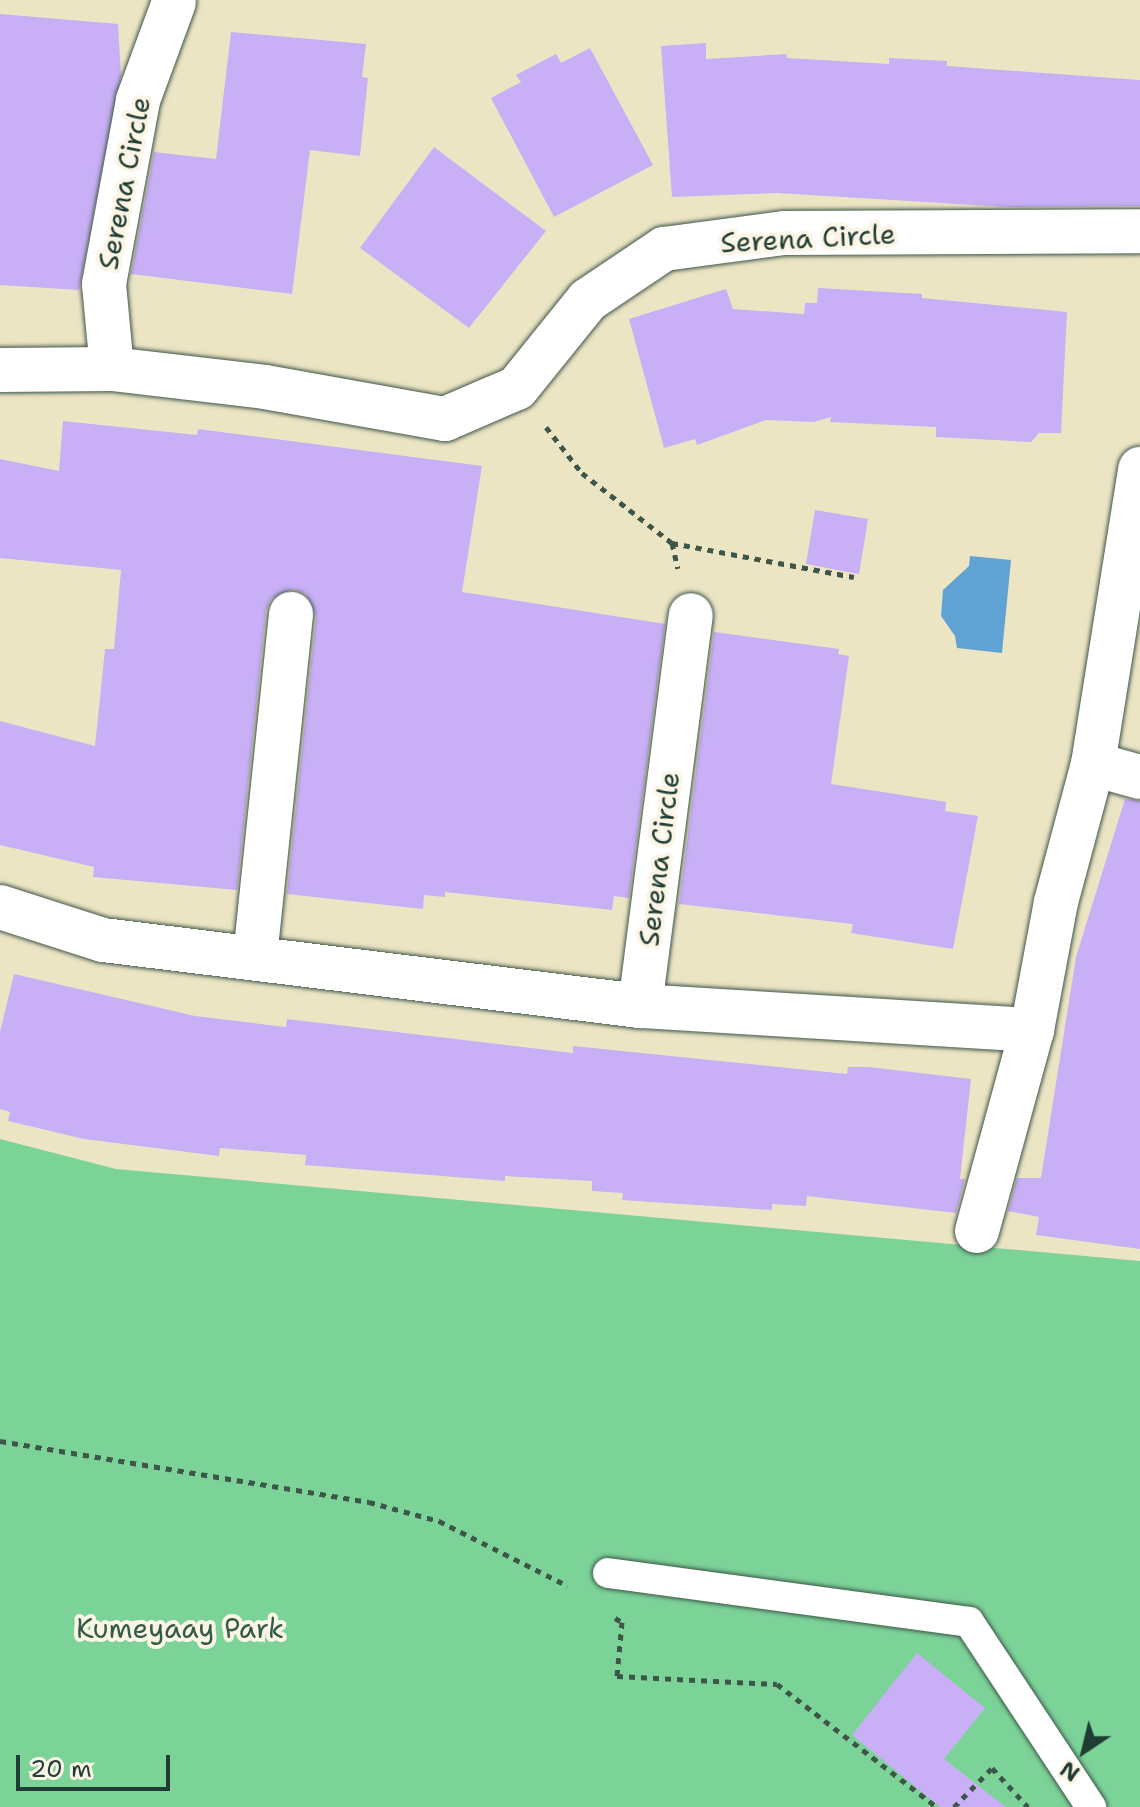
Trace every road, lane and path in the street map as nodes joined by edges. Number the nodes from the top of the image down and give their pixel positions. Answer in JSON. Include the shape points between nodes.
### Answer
{"nodes":[{"id":1,"x":174,"y":2,"type":"edge"},
{"id":2,"x":1140,"y":231,"type":"edge"},
{"id":3,"x":112,"y":369,"type":"junction"},
{"id":4,"x":0,"y":370,"type":"edge"},
{"id":5,"x":517,"y":388,"type":"junction"},
{"id":6,"x":1140,"y":469,"type":"edge"},
{"id":7,"x":672,"y":543,"type":"junction"},
{"id":8,"x":854,"y":577,"type":"dead end"},
{"id":9,"x":291,"y":614,"type":"dead end"},
{"id":10,"x":691,"y":615,"type":"joint"},
{"id":11,"x":1093,"y":764,"type":"junction"},
{"id":12,"x":1140,"y":777,"type":"edge"},
{"id":13,"x":0,"y":907,"type":"edge"},
{"id":14,"x":255,"y":957,"type":"junction"},
{"id":15,"x":640,"y":1006,"type":"junction"},
{"id":16,"x":1032,"y":1030,"type":"junction"},
{"id":17,"x":977,"y":1231,"type":"dead end"},
{"id":18,"x":0,"y":1441,"type":"edge"},
{"id":19,"x":608,"y":1573,"type":"dead end"},
{"id":20,"x":571,"y":1589,"type":"dead end"},
{"id":21,"x":611,"y":1616,"type":"dead end"},
{"id":22,"x":937,"y":1807,"type":"edge"},
{"id":23,"x":954,"y":1807,"type":"edge"},
{"id":24,"x":1028,"y":1807,"type":"edge"},
{"id":25,"x":1091,"y":1807,"type":"edge"}],
"edges":[{"from":1,"to":3,"type":"street","name":"Serena Circle","via":[[138,100],[104,284]]},
{"from":2,"to":5,"type":"street","name":"Serena Circle","via":[[784,233],[664,249],[588,300]]},
{"from":3,"to":4,"type":"street","name":"Serena Circle"},
{"from":3,"to":5,"type":"street","name":"Serena Circle","via":[[265,387],[445,419]]},
{"from":5,"to":7,"type":"path","via":[[582,473]]},
{"from":6,"to":11,"type":"street"},
{"from":7,"to":8,"type":"path"},
{"from":7,"to":10,"type":"path"},
{"from":9,"to":14,"type":"street"},
{"from":10,"to":15,"type":"street","name":"Serena Circle"},
{"from":11,"to":12,"type":"street"},
{"from":11,"to":16,"type":"street","via":[[1056,902]]},
{"from":13,"to":14,"type":"street","via":[[103,940]]},
{"from":14,"to":15,"type":"street"},
{"from":15,"to":16,"type":"street"},
{"from":16,"to":17,"type":"street"},
{"from":18,"to":20,"type":"path","via":[[397,1510],[439,1521]]},
{"from":19,"to":25,"type":"lane","via":[[969,1622]]},
{"from":21,"to":22,"type":"path","via":[[622,1622],[617,1676],[777,1684]]},
{"from":23,"to":24,"type":"path","via":[[992,1768]]}]}
